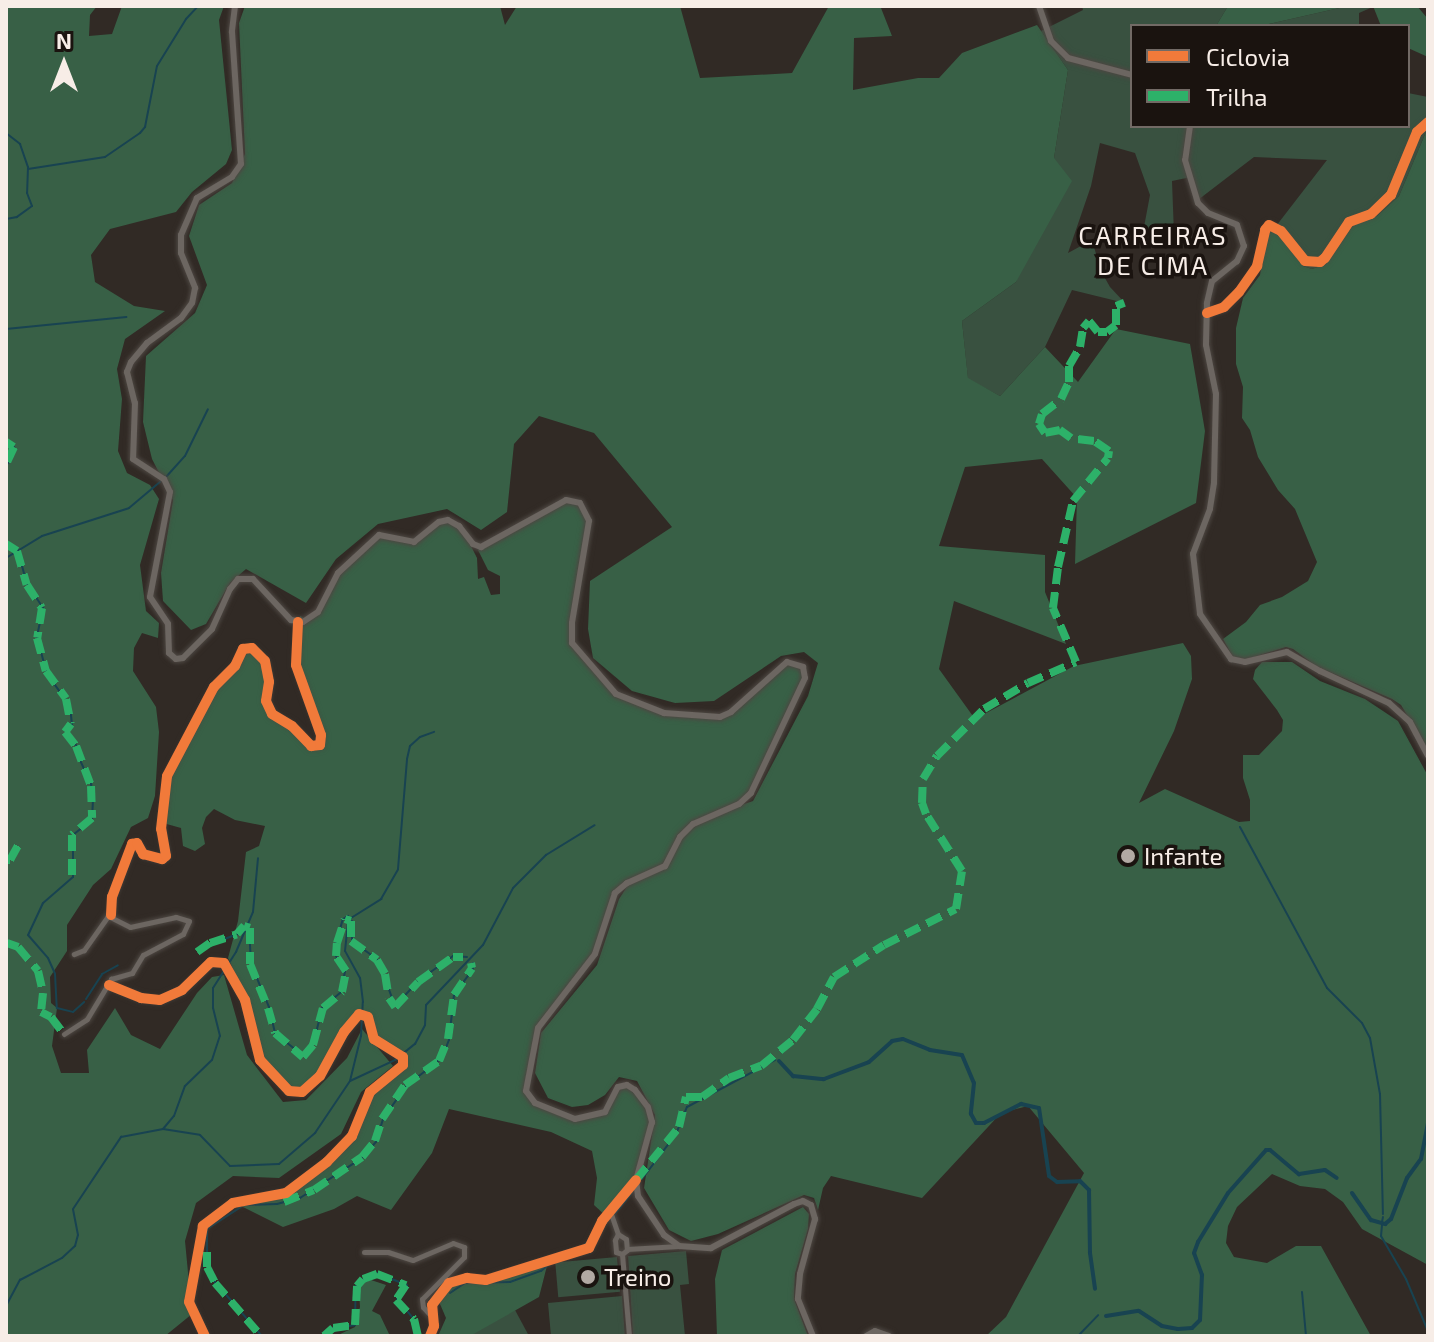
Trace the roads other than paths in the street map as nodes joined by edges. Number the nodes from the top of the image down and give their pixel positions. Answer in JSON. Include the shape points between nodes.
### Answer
{"nodes":[{"id":1,"x":235,"y":6,"type":"edge"},
{"id":2,"x":1039,"y":6,"type":"edge"},
{"id":3,"x":1130,"y":74,"type":"edge"},
{"id":4,"x":1428,"y":122,"type":"edge"},
{"id":5,"x":1190,"y":128,"type":"edge"},
{"id":6,"x":1207,"y":313,"type":"junction"},
{"id":7,"x":298,"y":622,"type":"junction"},
{"id":8,"x":1428,"y":756,"type":"edge"},
{"id":9,"x":111,"y":915,"type":"junction"},
{"id":10,"x":74,"y":954,"type":"dead end"},
{"id":11,"x":109,"y":985,"type":"junction"},
{"id":12,"x":64,"y":1034,"type":"dead end"},
{"id":13,"x":636,"y":1180,"type":"junction"},
{"id":14,"x":610,"y":1211,"type":"junction"},
{"id":15,"x":618,"y":1234,"type":"junction"},
{"id":16,"x":679,"y":1246,"type":"junction"},
{"id":17,"x":364,"y":1252,"type":"dead end"},
{"id":18,"x":624,"y":1252,"type":"junction"},
{"id":19,"x":432,"y":1317,"type":"junction"},
{"id":20,"x":205,"y":1336,"type":"edge"},
{"id":21,"x":430,"y":1336,"type":"edge"},
{"id":22,"x":629,"y":1336,"type":"edge"},
{"id":23,"x":813,"y":1336,"type":"edge"},
{"id":24,"x":866,"y":1336,"type":"edge"},
{"id":25,"x":889,"y":1336,"type":"edge"}],
"edges":[{"from":1,"to":7,"type":"main road","via":[[232,32],[242,159],[232,177],[197,198],[181,235],[181,253],[195,288],[192,303],[128,367],[135,403],[131,454],[169,487],[150,597],[168,624],[170,655],[183,658],[212,629],[238,579],[253,579]]},
{"from":2,"to":3,"type":"main road","via":[[1051,41],[1068,58]]},
{"from":4,"to":6,"type":"street","via":[[1417,132],[1391,195],[1371,214],[1349,222],[1325,258],[1305,261],[1281,231],[1269,225],[1257,266],[1239,292],[1224,307]]},
{"from":5,"to":6,"type":"main road","via":[[1185,160],[1199,205],[1233,221],[1244,240],[1240,257],[1210,285]]},
{"from":6,"to":8,"type":"main road","via":[[1206,345],[1216,403],[1214,493],[1192,562],[1200,614],[1231,659],[1245,662],[1287,652],[1389,703],[1410,722]]},
{"from":7,"to":9,"type":"street","via":[[296,665],[320,745],[311,746],[272,714],[266,701],[265,661],[252,648],[243,649],[214,687],[167,776],[161,825],[166,856],[142,854],[137,843],[132,844],[112,897]]},
{"from":7,"to":13,"type":"main road","via":[[314,617],[333,579],[381,534],[414,542],[448,520],[481,547],[562,501],[574,500],[586,509],[589,521],[572,643],[616,694],[664,713],[720,717],[787,662],[803,667],[805,678],[751,793],[739,804],[693,824],[665,866],[615,893],[595,954],[535,1038],[526,1084],[535,1103],[562,1117],[582,1118],[605,1112],[618,1087],[627,1085],[648,1107],[652,1122]]},
{"from":9,"to":10,"type":"street","via":[[84,950]]},
{"from":9,"to":11,"type":"street","via":[[130,927],[176,917],[189,921],[186,932],[147,951],[136,969],[114,976]]},
{"from":11,"to":12,"type":"street","via":[[87,1019]]},
{"from":11,"to":20,"type":"street","via":[[160,1000],[182,990],[211,962],[226,965],[245,1000],[260,1060],[289,1091],[302,1092],[320,1076],[339,1038],[361,1014],[374,1039],[403,1057],[403,1065],[370,1092],[352,1136],[327,1162],[286,1193],[233,1203],[203,1226],[189,1302]]},
{"from":13,"to":14,"type":"street"},
{"from":13,"to":16,"type":"main road","via":[[644,1208]]},
{"from":14,"to":15,"type":"street"},
{"from":14,"to":19,"type":"street","via":[[589,1248],[486,1280],[449,1283],[432,1305]]},
{"from":15,"to":18,"type":"street","via":[[624,1235]]},
{"from":15,"to":18,"type":"street","via":[[616,1252]]},
{"from":16,"to":18,"type":"street"},
{"from":16,"to":23,"type":"main road","via":[[711,1248],[798,1202],[811,1205],[815,1219],[798,1289],[800,1311]]},
{"from":17,"to":19,"type":"street","via":[[413,1260],[453,1243],[464,1247],[464,1257],[422,1299]]},
{"from":18,"to":22,"type":"street"},
{"from":19,"to":21,"type":"street"},
{"from":24,"to":25,"type":"main road","via":[[875,1331]]}]}
